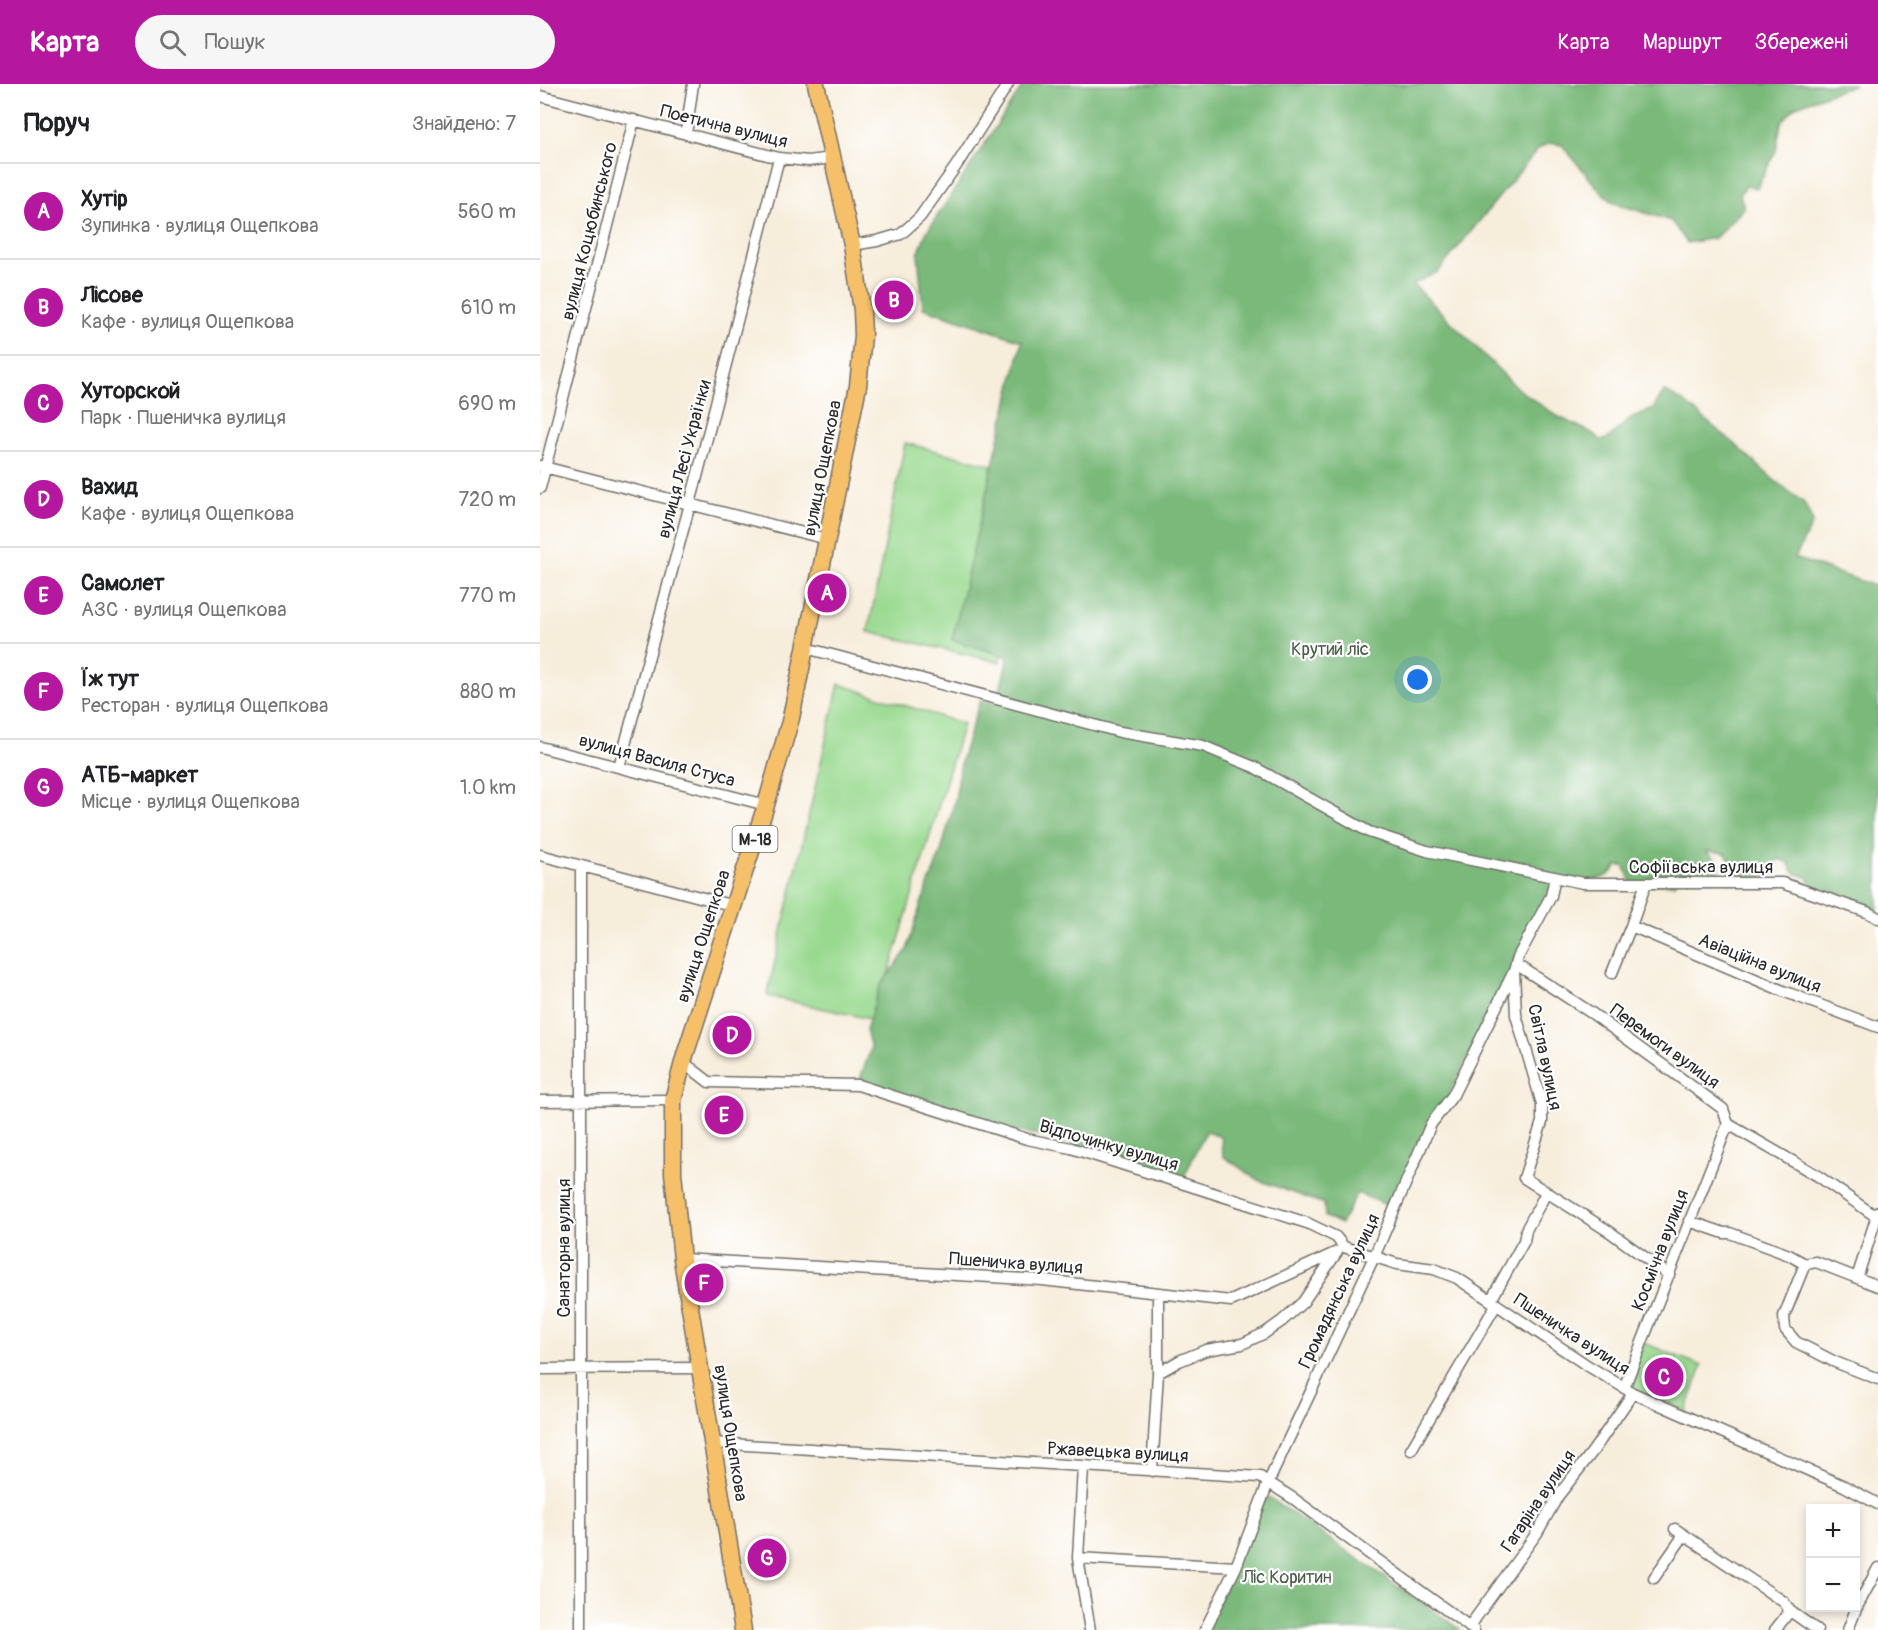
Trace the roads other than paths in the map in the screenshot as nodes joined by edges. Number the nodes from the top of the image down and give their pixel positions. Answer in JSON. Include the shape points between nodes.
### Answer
{"nodes":[{"id":1,"x":693,"y":84,"type":"edge"},
{"id":2,"x":816,"y":84,"type":"edge"},
{"id":3,"x":1008,"y":84,"type":"edge"},
{"id":4,"x":540,"y":96,"type":"edge"},
{"id":5,"x":634,"y":120,"type":"junction"},
{"id":6,"x":686,"y":134,"type":"junction"},
{"id":7,"x":779,"y":158,"type":"junction"},
{"id":8,"x":832,"y":158,"type":"junction"},
{"id":9,"x":852,"y":245,"type":"junction"},
{"id":10,"x":543,"y":467,"type":"edge"},
{"id":11,"x":540,"y":488,"type":"edge"},
{"id":12,"x":690,"y":504,"type":"junction"},
{"id":13,"x":827,"y":538,"type":"junction"},
{"id":14,"x":806,"y":648,"type":"junction"},
{"id":15,"x":540,"y":747,"type":"edge"},
{"id":16,"x":619,"y":767,"type":"junction"},
{"id":17,"x":766,"y":806,"type":"junction"},
{"id":18,"x":540,"y":855,"type":"edge"},
{"id":19,"x":581,"y":866,"type":"junction"},
{"id":20,"x":1555,"y":877,"type":"junction"},
{"id":21,"x":1646,"y":883,"type":"junction"},
{"id":22,"x":734,"y":906,"type":"junction"},
{"id":23,"x":1878,"y":918,"type":"edge"},
{"id":24,"x":1631,"y":926,"type":"junction"},
{"id":25,"x":1515,"y":968,"type":"junction"},
{"id":26,"x":1612,"y":973,"type":"dead end"},
{"id":27,"x":1878,"y":1027,"type":"edge"},
{"id":28,"x":683,"y":1062,"type":"junction"},
{"id":29,"x":673,"y":1100,"type":"junction"},
{"id":30,"x":540,"y":1101,"type":"edge"},
{"id":31,"x":580,"y":1101,"type":"junction"},
{"id":32,"x":1728,"y":1124,"type":"junction"},
{"id":33,"x":1546,"y":1192,"type":"junction"},
{"id":34,"x":1878,"y":1215,"type":"edge"},
{"id":35,"x":1689,"y":1221,"type":"junction"},
{"id":36,"x":1340,"y":1250,"type":"junction"},
{"id":37,"x":1374,"y":1257,"type":"junction"},
{"id":38,"x":682,"y":1259,"type":"junction"},
{"id":39,"x":1805,"y":1264,"type":"junction"},
{"id":40,"x":1669,"y":1275,"type":"junction"},
{"id":41,"x":1857,"y":1278,"type":"junction"},
{"id":42,"x":1878,"y":1286,"type":"edge"},
{"id":43,"x":1158,"y":1293,"type":"junction"},
{"id":44,"x":1494,"y":1302,"type":"junction"},
{"id":45,"x":700,"y":1368,"type":"junction"},
{"id":46,"x":540,"y":1369,"type":"edge"},
{"id":47,"x":581,"y":1369,"type":"junction"},
{"id":48,"x":1158,"y":1372,"type":"junction"},
{"id":49,"x":1878,"y":1379,"type":"edge"},
{"id":50,"x":1628,"y":1390,"type":"junction"},
{"id":51,"x":712,"y":1443,"type":"junction"},
{"id":52,"x":1411,"y":1450,"type":"dead end"},
{"id":53,"x":1083,"y":1467,"type":"junction"},
{"id":54,"x":1152,"y":1471,"type":"junction"},
{"id":55,"x":1268,"y":1483,"type":"junction"},
{"id":56,"x":1878,"y":1504,"type":"edge"},
{"id":57,"x":1078,"y":1558,"type":"junction"},
{"id":58,"x":1236,"y":1567,"type":"junction"},
{"id":59,"x":1878,"y":1568,"type":"edge"},
{"id":60,"x":1654,"y":1578,"type":"dead end"},
{"id":61,"x":1790,"y":1611,"type":"junction"},
{"id":62,"x":1472,"y":1628,"type":"edge"},
{"id":63,"x":581,"y":1630,"type":"edge"},
{"id":64,"x":743,"y":1630,"type":"edge"},
{"id":65,"x":1090,"y":1630,"type":"edge"},
{"id":66,"x":1205,"y":1630,"type":"edge"},
{"id":67,"x":1775,"y":1630,"type":"edge"},
{"id":68,"x":1817,"y":1630,"type":"edge"},
{"id":69,"x":1848,"y":1630,"type":"edge"}],
"edges":[{"from":1,"to":6,"type":"street"},
{"from":2,"to":8,"type":"highway","name":"вулиця Ощепкова","number":"М-18"},
{"from":3,"to":9,"type":"street","via":[[920,217],[900,234]]},
{"from":4,"to":5,"type":"street","name":"Поетична вулиця"},
{"from":5,"to":6,"type":"street","name":"Поетична вулиця"},
{"from":5,"to":10,"type":"street","name":"вулиця Коцюбинського"},
{"from":6,"to":7,"type":"street","name":"Поетична вулиця"},
{"from":7,"to":8,"type":"street","name":"Поетична вулиця"},
{"from":7,"to":12,"type":"street","name":"вулиця Лесі Українки"},
{"from":8,"to":9,"type":"highway","name":"вулиця Ощепкова","number":"М-18"},
{"from":9,"to":13,"type":"highway","name":"вулиця Ощепкова","number":"М-18","via":[[863,336],[858,386]]},
{"from":10,"to":11,"type":"street","name":"вулиця Коцюбинського"},
{"from":10,"to":12,"type":"street"},
{"from":12,"to":13,"type":"street"},
{"from":12,"to":16,"type":"street","name":"вулиця Лесі Українки"},
{"from":13,"to":14,"type":"highway","name":"вулиця Ощепкова","number":"М-18"},
{"from":14,"to":17,"type":"highway","name":"вулиця Ощепкова","number":"М-18"},
{"from":14,"to":20,"type":"street","name":"Софіївська вулиця","via":[[1120,732],[1203,746],[1254,766],[1369,832],[1395,842]]},
{"from":15,"to":16,"type":"street","name":"вулиця Василя Стуса"},
{"from":16,"to":17,"type":"street","name":"вулиця Василя Стуса"},
{"from":17,"to":22,"type":"highway","name":"вулиця Ощепкова","number":"М-18"},
{"from":18,"to":19,"type":"street"},
{"from":19,"to":22,"type":"street"},
{"from":19,"to":31,"type":"street","name":"Санаторна вулиця"},
{"from":20,"to":21,"type":"street","name":"Софіївська вулиця","via":[[1582,883]]},
{"from":20,"to":25,"type":"street","name":"Світла вулиця","via":[[1551,896]]},
{"from":21,"to":23,"type":"street","name":"Софіївська вулиця","via":[[1782,884]]},
{"from":21,"to":24,"type":"street"},
{"from":22,"to":28,"type":"highway","name":"вулиця Ощепкова","number":"М-18"},
{"from":24,"to":26,"type":"street"},
{"from":24,"to":27,"type":"street","name":"Авіаційна вулиця"},
{"from":25,"to":32,"type":"street","name":"Перемоги вулиця","via":[[1593,1014],[1723,1109]]},
{"from":25,"to":33,"type":"street","name":"Світла вулиця","via":[[1516,1015],[1542,1104],[1542,1122],[1524,1178]]},
{"from":25,"to":37,"type":"street","name":"Громадянська вулиця","via":[[1454,1095],[1431,1124]]},
{"from":28,"to":29,"type":"highway","name":"вулиця Ощепкова","number":"М-18"},
{"from":28,"to":36,"type":"street","name":"Відпочинку вулиця","via":[[709,1082],[858,1085],[1307,1223],[1336,1237]]},
{"from":29,"to":31,"type":"street"},
{"from":29,"to":38,"type":"highway","name":"вулиця Ощепкова","number":"М-18","via":[[673,1173]]},
{"from":30,"to":31,"type":"street"},
{"from":31,"to":47,"type":"street","name":"Санаторна вулиця"},
{"from":32,"to":34,"type":"street","name":"Перемоги вулиця"},
{"from":32,"to":35,"type":"street","name":"Космічна вулиця"},
{"from":33,"to":40,"type":"street"},
{"from":33,"to":44,"type":"street"},
{"from":34,"to":41,"type":"street"},
{"from":35,"to":39,"type":"street"},
{"from":35,"to":40,"type":"street","name":"Космічна вулиця"},
{"from":36,"to":37,"type":"street","name":"Пшеничка вулиця"},
{"from":36,"to":43,"type":"street","name":"Пшеничка вулиця","via":[[1231,1301]]},
{"from":36,"to":48,"type":"street","via":[[1303,1302],[1282,1322],[1242,1344],[1206,1350]]},
{"from":37,"to":44,"type":"street","name":"Пшеничка вулиця","via":[[1434,1269],[1457,1278]]},
{"from":37,"to":55,"type":"street","name":"Громадянська вулиця"},
{"from":38,"to":43,"type":"street","name":"Пшеничка вулиця","via":[[1042,1280]]},
{"from":38,"to":45,"type":"highway","name":"вулиця Ощепкова","number":"М-18"},
{"from":39,"to":41,"type":"street","via":[[1816,1262]]},
{"from":39,"to":49,"type":"street","via":[[1784,1316],[1785,1329],[1796,1342]]},
{"from":40,"to":50,"type":"street","name":"Космічна вулиця"},
{"from":41,"to":42,"type":"street"},
{"from":43,"to":48,"type":"street"},
{"from":44,"to":50,"type":"street","name":"Пшеничка вулиця"},
{"from":44,"to":52,"type":"street"},
{"from":45,"to":47,"type":"street"},
{"from":45,"to":51,"type":"highway","name":"вулиця Ощепкова","number":"М-18"},
{"from":46,"to":47,"type":"street"},
{"from":47,"to":63,"type":"street","name":"Санаторна вулиця"},
{"from":48,"to":54,"type":"street"},
{"from":50,"to":56,"type":"street","name":"Пшеничка вулиця"},
{"from":50,"to":62,"type":"street","name":"Гагаріна вулиця","via":[[1593,1450],[1558,1496]]},
{"from":51,"to":53,"type":"street","name":"Ржавецька вулиця"},
{"from":51,"to":64,"type":"highway","name":"вулиця Ощепкова","number":"М-18"},
{"from":53,"to":54,"type":"street","name":"Ржавецька вулиця"},
{"from":53,"to":57,"type":"street"},
{"from":54,"to":55,"type":"street","name":"Ржавецька вулиця","via":[[1239,1474],[1260,1477]]},
{"from":55,"to":58,"type":"street","name":"Громадянська вулиця"},
{"from":55,"to":62,"type":"street","name":"Ржавецька вулиця"},
{"from":57,"to":58,"type":"street"},
{"from":57,"to":65,"type":"street"},
{"from":58,"to":66,"type":"street","name":"Громадянська вулиця"},
{"from":59,"to":69,"type":"street"},
{"from":60,"to":61,"type":"street","via":[[1680,1532],[1784,1602]]},
{"from":61,"to":67,"type":"street"},
{"from":61,"to":68,"type":"street"}]}
